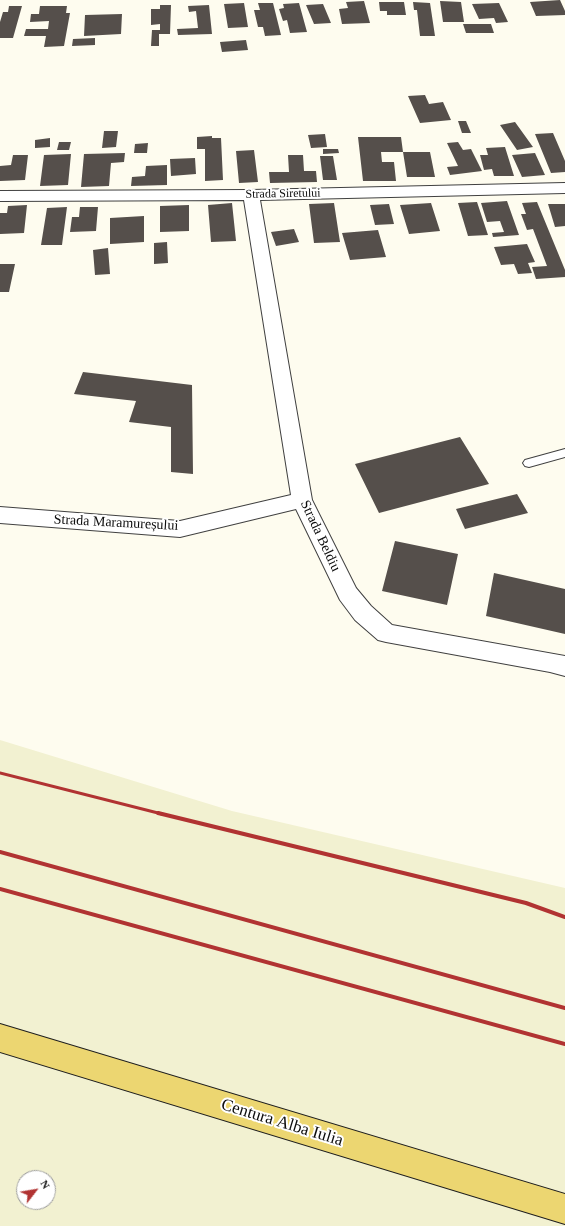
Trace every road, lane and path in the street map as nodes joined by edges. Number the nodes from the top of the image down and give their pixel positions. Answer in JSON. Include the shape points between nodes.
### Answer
{"nodes":[{"id":1,"x":565,"y":188,"type":"edge"},
{"id":2,"x":251,"y":195,"type":"junction"},
{"id":3,"x":0,"y":196,"type":"edge"},
{"id":4,"x":565,"y":452,"type":"edge"},
{"id":5,"x":529,"y":463,"type":"dead end"},
{"id":6,"x":302,"y":500,"type":"junction"},
{"id":7,"x":0,"y":515,"type":"edge"},
{"id":8,"x":565,"y":666,"type":"edge"},
{"id":9,"x":0,"y":1038,"type":"edge"},
{"id":10,"x":565,"y":1209,"type":"edge"}],
"edges":[{"from":1,"to":2,"type":"street","name":"Strada Siretului"},
{"from":2,"to":3,"type":"street","name":"Strada Siretului"},
{"from":2,"to":6,"type":"street","name":"Strada Beldiu"},
{"from":4,"to":5,"type":"lane"},
{"from":6,"to":7,"type":"street","name":"Strada Maramureșului","via":[[180,529]]},
{"from":6,"to":8,"type":"street","name":"Strada Beldiu","via":[[348,594],[363,613],[386,633]]},
{"from":9,"to":10,"type":"main road","name":"Centura Alba Iulia"}]}
